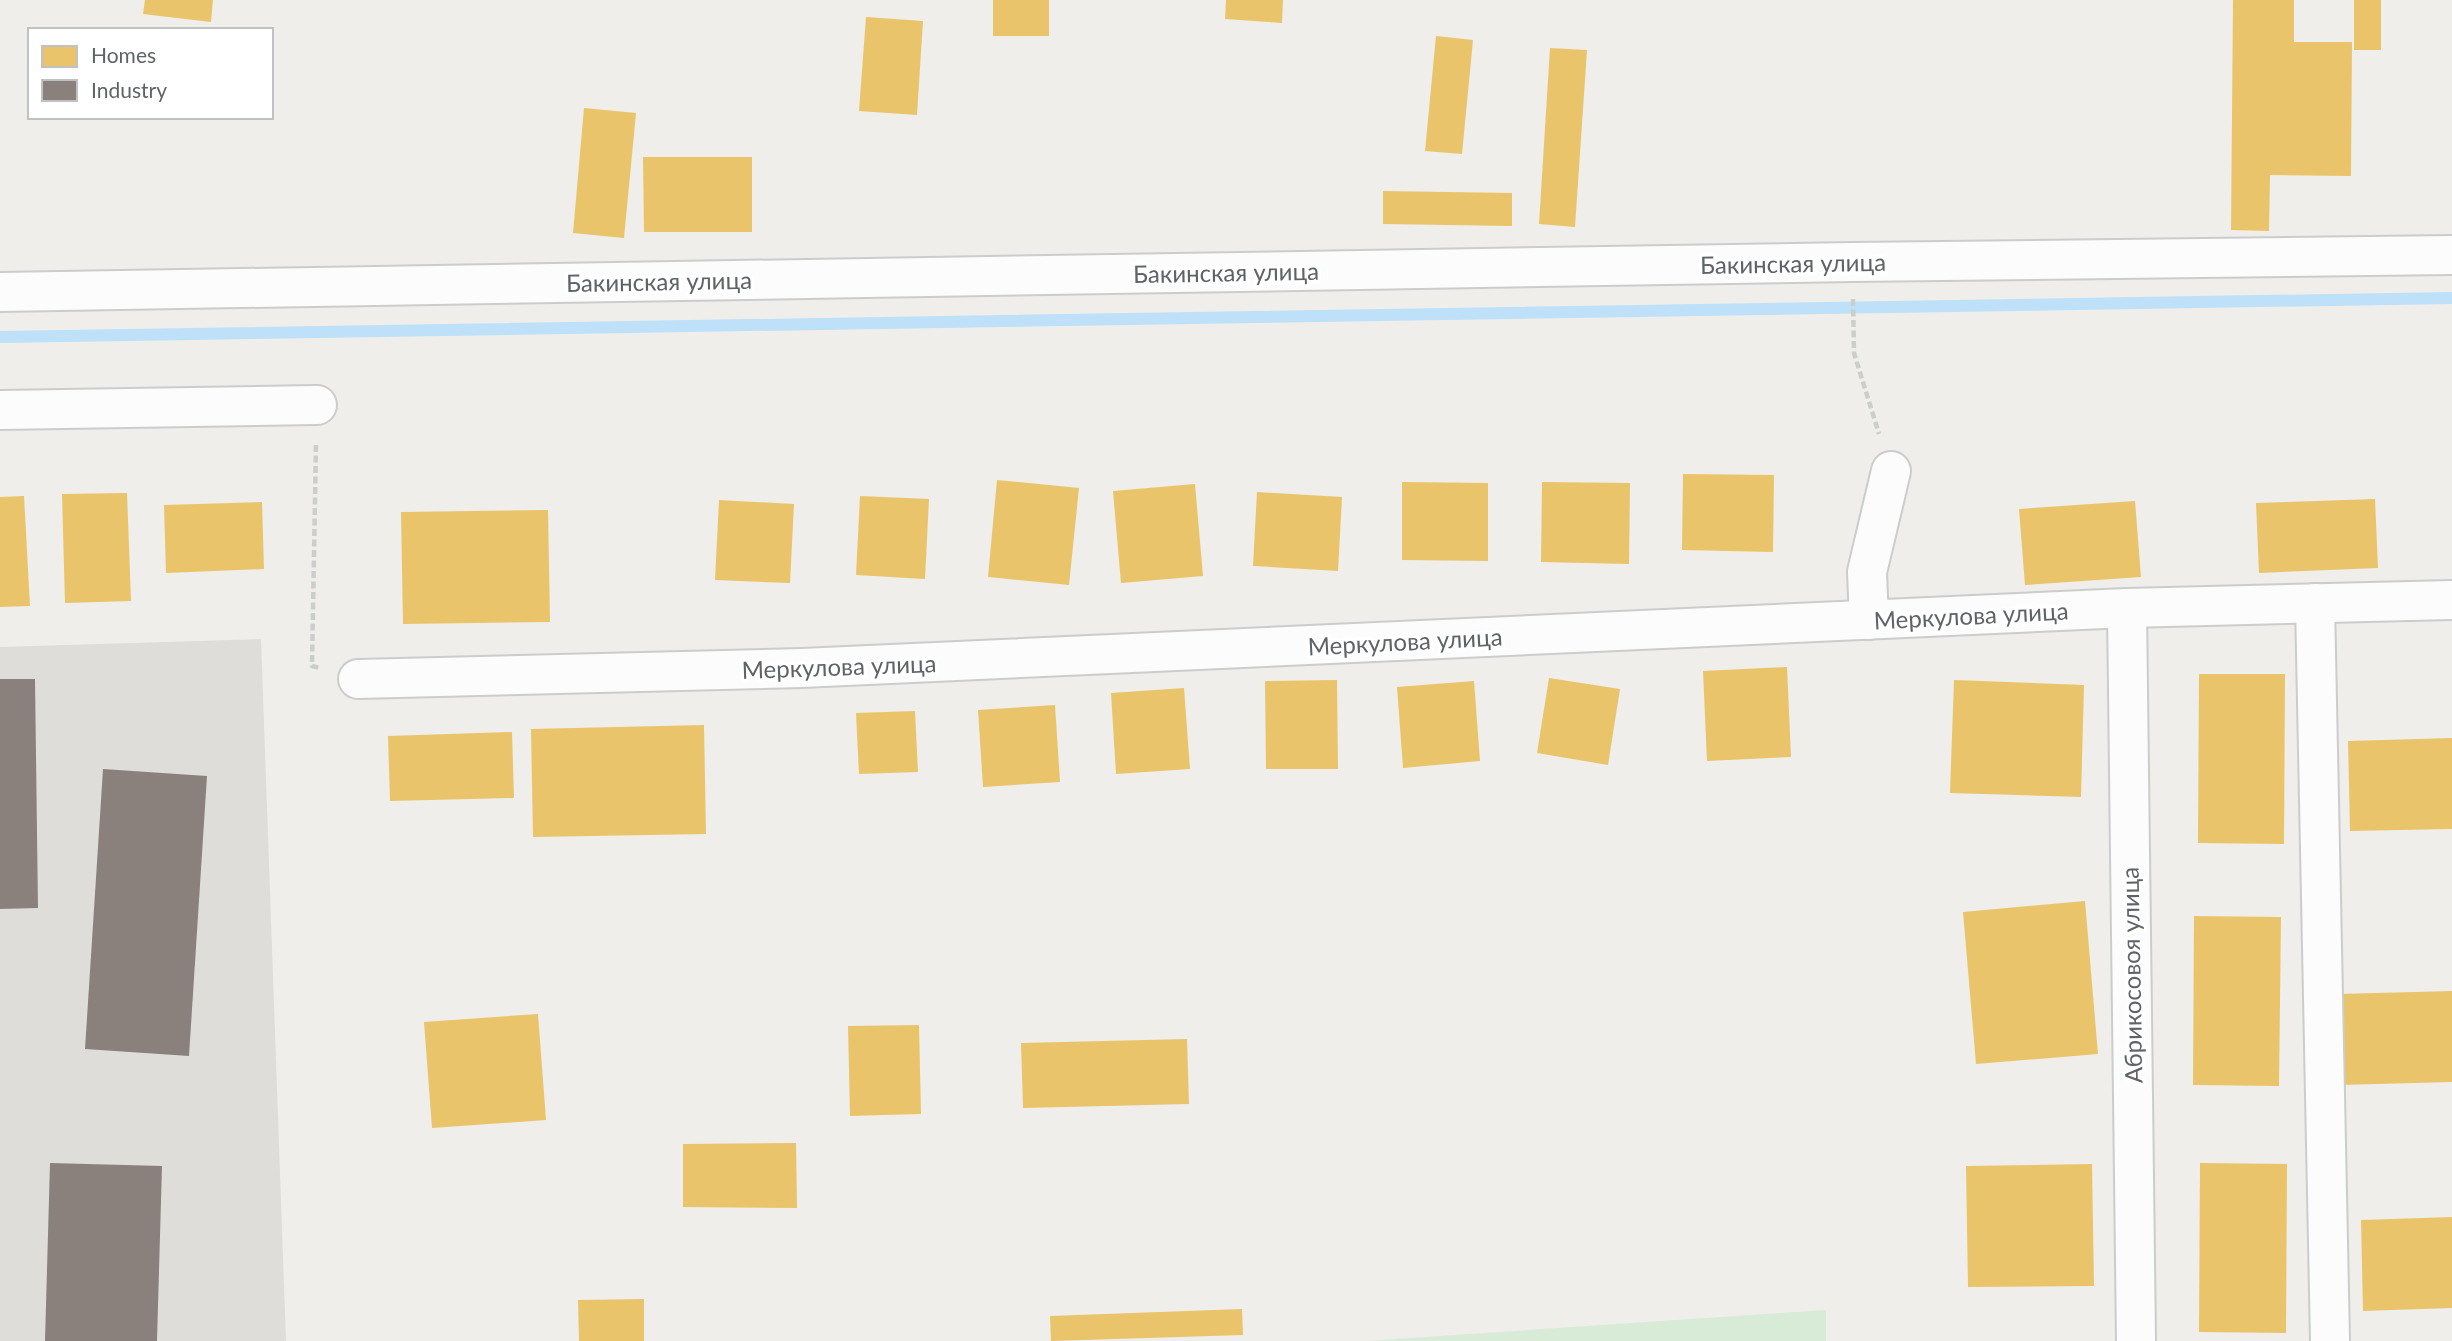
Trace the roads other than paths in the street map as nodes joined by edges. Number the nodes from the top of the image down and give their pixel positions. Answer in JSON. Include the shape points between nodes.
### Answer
{"nodes":[{"id":1,"x":2452,"y":255,"type":"edge"},
{"id":2,"x":0,"y":292,"type":"edge"},
{"id":3,"x":317,"y":405,"type":"road end"},
{"id":4,"x":0,"y":410,"type":"edge"},
{"id":5,"x":1891,"y":471,"type":"road end"},
{"id":6,"x":2452,"y":600,"type":"edge"},
{"id":7,"x":2315,"y":603,"type":"junction"},
{"id":8,"x":2127,"y":608,"type":"junction"},
{"id":9,"x":1869,"y":620,"type":"junction"},
{"id":10,"x":358,"y":679,"type":"road end"},
{"id":11,"x":2136,"y":1341,"type":"edge"},
{"id":12,"x":2330,"y":1341,"type":"edge"}],
"edges":[{"from":1,"to":2,"type":"street","name":"Бакинская улица"},
{"from":3,"to":4,"type":"street"},
{"from":5,"to":9,"type":"street","via":[[1867,572]]},
{"from":6,"to":7,"type":"street","name":"Меркулова улица"},
{"from":7,"to":8,"type":"street","name":"Меркулова улица"},
{"from":7,"to":12,"type":"street"},
{"from":8,"to":9,"type":"street","name":"Меркулова улица"},
{"from":8,"to":11,"type":"street","name":"Абрикосовоя улица"},
{"from":9,"to":10,"type":"street","name":"Меркулова улица","via":[[802,668]]}]}
